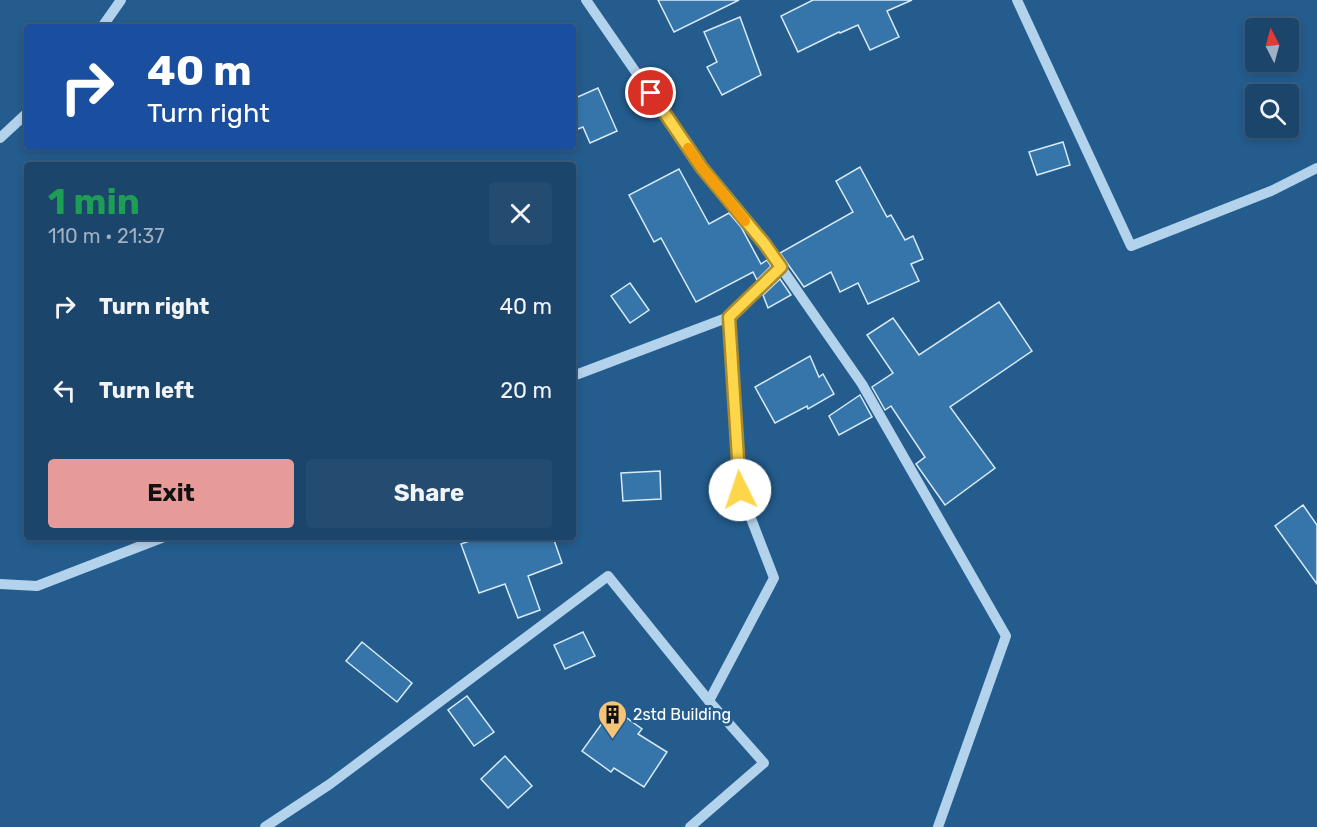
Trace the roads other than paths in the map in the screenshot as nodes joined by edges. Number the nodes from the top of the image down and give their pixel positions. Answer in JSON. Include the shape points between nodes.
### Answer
{"nodes":[{"id":1,"x":121,"y":0,"type":"edge"},
{"id":2,"x":586,"y":0,"type":"edge"},
{"id":3,"x":1017,"y":0,"type":"edge"},
{"id":4,"x":104,"y":24,"type":"edge"},
{"id":5,"x":24,"y":116,"type":"edge"},
{"id":6,"x":0,"y":138,"type":"edge"},
{"id":7,"x":1317,"y":168,"type":"edge"},
{"id":8,"x":781,"y":267,"type":"junction"},
{"id":9,"x":729,"y":317,"type":"junction"},
{"id":10,"x":576,"y":375,"type":"edge"},
{"id":11,"x":156,"y":540,"type":"edge"},
{"id":12,"x":0,"y":584,"type":"edge"},
{"id":13,"x":709,"y":701,"type":"junction"},
{"id":14,"x":265,"y":827,"type":"edge"},
{"id":15,"x":690,"y":827,"type":"edge"},
{"id":16,"x":938,"y":827,"type":"edge"}],
"edges":[{"from":1,"to":4,"type":"street"},
{"from":2,"to":8,"type":"street","via":[[702,168]]},
{"from":3,"to":7,"type":"street","via":[[1131,246],[1271,191]]},
{"from":5,"to":6,"type":"street"},
{"from":8,"to":9,"type":"street"},
{"from":8,"to":16,"type":"street","via":[[862,384],[1006,636]]},
{"from":9,"to":10,"type":"street"},
{"from":9,"to":13,"type":"street","via":[[740,490],[774,578]]},
{"from":11,"to":12,"type":"street","via":[[38,586]]},
{"from":13,"to":14,"type":"street","via":[[608,576],[330,784]]},
{"from":13,"to":15,"type":"street","via":[[764,763]]}]}
